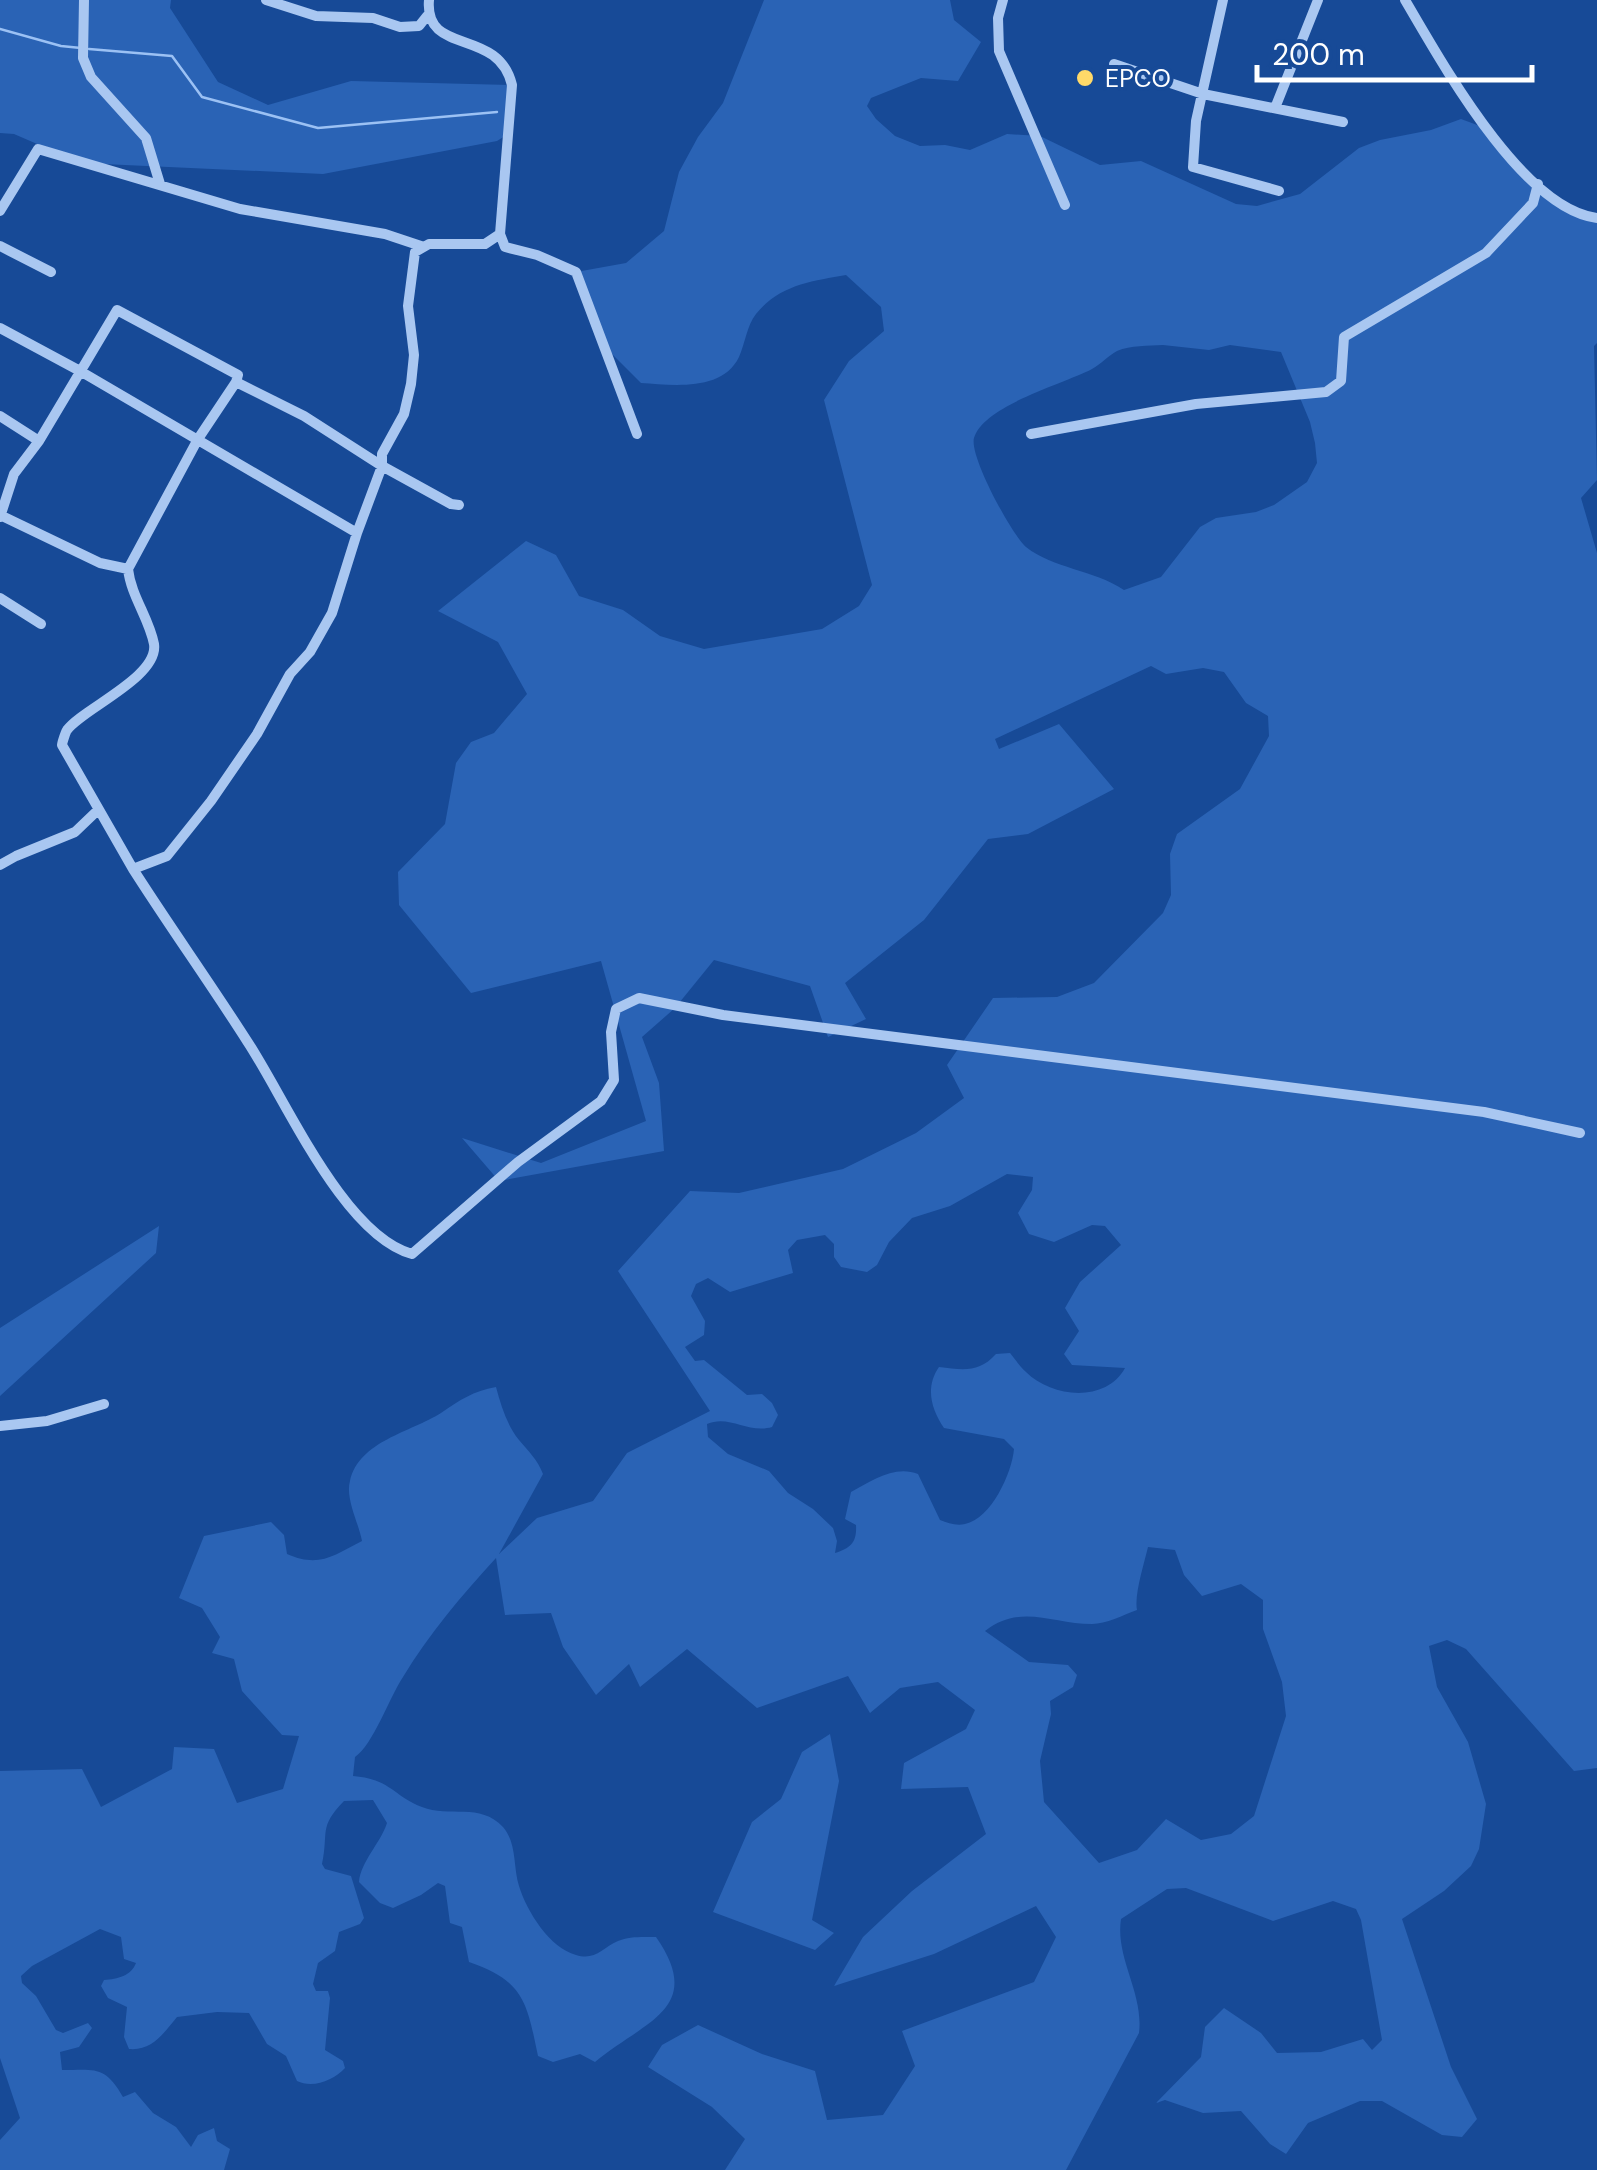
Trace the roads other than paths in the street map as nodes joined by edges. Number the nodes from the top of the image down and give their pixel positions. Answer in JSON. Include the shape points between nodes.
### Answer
{"nodes":[{"id":1,"x":84,"y":0,"type":"edge"},
{"id":2,"x":266,"y":0,"type":"edge"},
{"id":3,"x":428,"y":0,"type":"edge"},
{"id":4,"x":1003,"y":0,"type":"edge"},
{"id":5,"x":1223,"y":0,"type":"edge"},
{"id":6,"x":1318,"y":0,"type":"edge"},
{"id":7,"x":1404,"y":0,"type":"edge"},
{"id":8,"x":427,"y":16,"type":"junction"},
{"id":9,"x":1114,"y":64,"type":"dead end"},
{"id":10,"x":1203,"y":94,"type":"junction"},
{"id":11,"x":1275,"y":108,"type":"junction"},
{"id":12,"x":1343,"y":122,"type":"dead end"},
{"id":13,"x":160,"y":184,"type":"junction"},
{"id":14,"x":1538,"y":184,"type":"junction"},
{"id":15,"x":1279,"y":191,"type":"dead end"},
{"id":16,"x":1065,"y":205,"type":"dead end"},
{"id":17,"x":0,"y":211,"type":"edge"},
{"id":18,"x":1597,"y":218,"type":"edge"},
{"id":19,"x":500,"y":234,"type":"junction"},
{"id":20,"x":0,"y":246,"type":"edge"},
{"id":21,"x":421,"y":246,"type":"junction"},
{"id":22,"x":52,"y":272,"type":"dead end"},
{"id":23,"x":0,"y":328,"type":"edge"},
{"id":24,"x":80,"y":370,"type":"junction"},
{"id":25,"x":236,"y":382,"type":"junction"},
{"id":26,"x":0,"y":416,"type":"edge"},
{"id":27,"x":637,"y":434,"type":"dead end"},
{"id":28,"x":1031,"y":434,"type":"dead end"},
{"id":29,"x":198,"y":439,"type":"junction"},
{"id":30,"x":39,"y":440,"type":"junction"},
{"id":31,"x":382,"y":466,"type":"junction"},
{"id":32,"x":459,"y":505,"type":"dead end"},
{"id":33,"x":0,"y":516,"type":"edge"},
{"id":34,"x":357,"y":533,"type":"junction"},
{"id":35,"x":128,"y":570,"type":"junction"},
{"id":36,"x":0,"y":598,"type":"edge"},
{"id":37,"x":41,"y":624,"type":"dead end"},
{"id":38,"x":98,"y":810,"type":"junction"},
{"id":39,"x":0,"y":865,"type":"edge"},
{"id":40,"x":133,"y":869,"type":"junction"},
{"id":41,"x":1580,"y":1133,"type":"dead end"},
{"id":42,"x":104,"y":1404,"type":"dead end"},
{"id":43,"x":0,"y":1426,"type":"edge"}],
"edges":[{"from":1,"to":13,"type":"street","via":[[83,58],[91,77],[146,138]]},
{"from":2,"to":8,"type":"street","via":[[316,16],[373,18],[400,27],[418,26]]},
{"from":3,"to":8,"type":"street"},
{"from":4,"to":16,"type":"street","via":[[999,50]]},
{"from":5,"to":10,"type":"street"},
{"from":6,"to":11,"type":"street"},
{"from":7,"to":14,"type":"street","via":[[1452,82]]},
{"from":8,"to":19,"type":"street","via":[[444,34],[500,58],[508,71]]},
{"from":9,"to":10,"type":"street"},
{"from":10,"to":11,"type":"street"},
{"from":10,"to":15,"type":"street","via":[[1193,167]]},
{"from":11,"to":12,"type":"street"},
{"from":13,"to":17,"type":"street","via":[[38,149]]},
{"from":13,"to":21,"type":"street","via":[[240,210]]},
{"from":14,"to":18,"type":"street","via":[[1578,216]]},
{"from":14,"to":28,"type":"street","via":[[1532,203],[1486,253],[1344,337],[1341,381],[1326,392],[1196,404]]},
{"from":19,"to":21,"type":"street","via":[[486,244]]},
{"from":19,"to":27,"type":"street","via":[[505,248],[576,272]]},
{"from":20,"to":22,"type":"street"},
{"from":21,"to":31,"type":"street","via":[[408,306],[412,384]]},
{"from":23,"to":24,"type":"street"},
{"from":24,"to":25,"type":"street","via":[[117,310],[238,376]]},
{"from":24,"to":29,"type":"street"},
{"from":24,"to":30,"type":"street"},
{"from":25,"to":29,"type":"street"},
{"from":25,"to":31,"type":"street"},
{"from":26,"to":30,"type":"street"},
{"from":29,"to":34,"type":"street"},
{"from":29,"to":35,"type":"street"},
{"from":30,"to":33,"type":"street","via":[[14,474]]},
{"from":31,"to":32,"type":"street"},
{"from":31,"to":34,"type":"street"},
{"from":33,"to":35,"type":"street"},
{"from":34,"to":40,"type":"street","via":[[332,614],[257,734],[167,856]]},
{"from":35,"to":38,"type":"street","via":[[153,654],[112,698],[66,730],[62,744]]},
{"from":36,"to":37,"type":"street"},
{"from":38,"to":39,"type":"street","via":[[75,832]]},
{"from":38,"to":40,"type":"street"},
{"from":40,"to":41,"type":"street","via":[[248,1042],[323,1172],[393,1249],[412,1254],[601,1101],[614,1080],[616,1009],[639,998],[723,1015],[1484,1112]]},
{"from":42,"to":43,"type":"street"}]}
